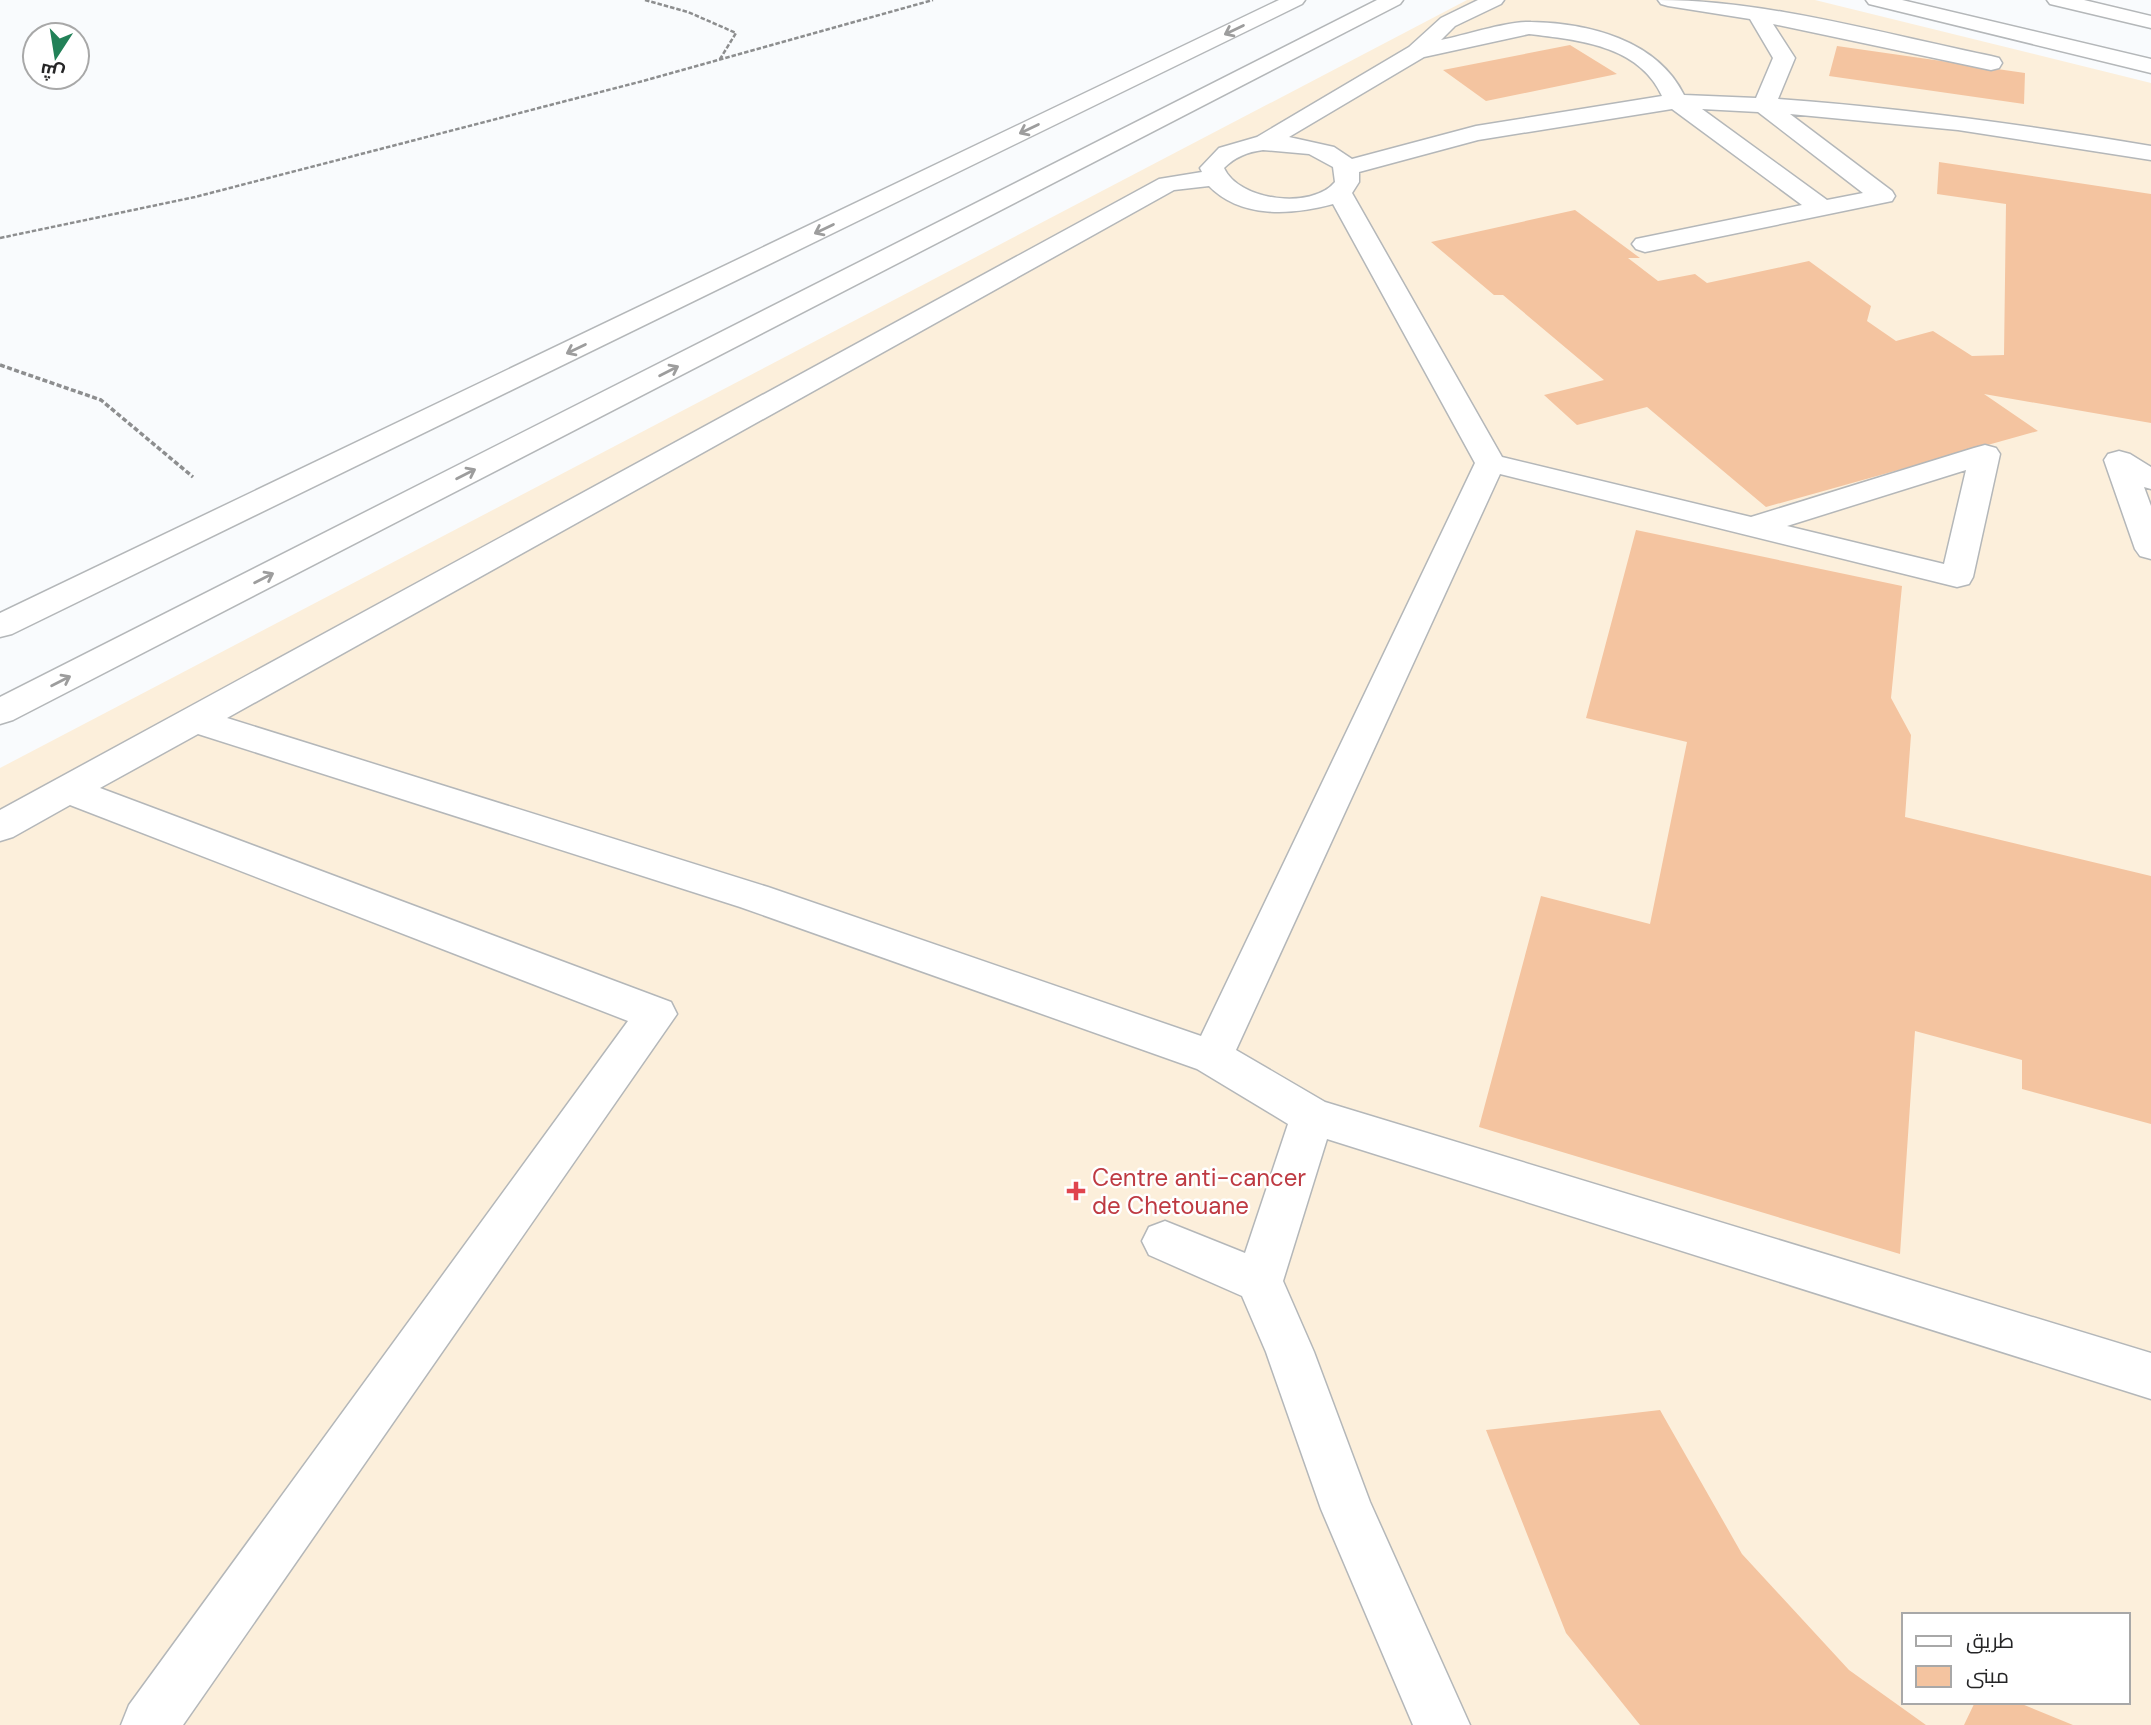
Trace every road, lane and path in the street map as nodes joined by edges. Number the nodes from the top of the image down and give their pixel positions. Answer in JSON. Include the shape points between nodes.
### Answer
{"nodes":[{"id":1,"x":645,"y":0,"type":"edge"},
{"id":2,"x":933,"y":0,"type":"edge"},
{"id":3,"x":1295,"y":0,"type":"edge"},
{"id":4,"x":1393,"y":0,"type":"edge"},
{"id":5,"x":1494,"y":0,"type":"edge"},
{"id":6,"x":1668,"y":0,"type":"edge"},
{"id":7,"x":1876,"y":0,"type":"edge"},
{"id":8,"x":2057,"y":0,"type":"edge"},
{"id":9,"x":1757,"y":14,"type":"junction"},
{"id":10,"x":2151,"y":22,"type":"edge"},
{"id":11,"x":1417,"y":52,"type":"junction"},
{"id":12,"x":719,"y":59,"type":"junction"},
{"id":13,"x":1991,"y":63,"type":"dead end"},
{"id":14,"x":2151,"y":66,"type":"edge"},
{"id":15,"x":1676,"y":101,"type":"junction"},
{"id":16,"x":1765,"y":105,"type":"junction"},
{"id":17,"x":1263,"y":144,"type":"junction"},
{"id":18,"x":2151,"y":153,"type":"edge"},
{"id":19,"x":1213,"y":178,"type":"junction"},
{"id":20,"x":1343,"y":180,"type":"junction"},
{"id":21,"x":1822,"y":208,"type":"junction"},
{"id":22,"x":0,"y":238,"type":"edge"},
{"id":23,"x":1645,"y":244,"type":"dead end"},
{"id":24,"x":0,"y":365,"type":"edge"},
{"id":25,"x":1490,"y":463,"type":"junction"},
{"id":26,"x":2151,"y":480,"type":"edge"},
{"id":27,"x":237,"y":514,"type":"junction"},
{"id":28,"x":1751,"y":527,"type":"junction"},
{"id":29,"x":2151,"y":549,"type":"edge"},
{"id":30,"x":0,"y":626,"type":"edge"},
{"id":31,"x":0,"y":712,"type":"edge"},
{"id":32,"x":195,"y":720,"type":"junction"},
{"id":33,"x":67,"y":790,"type":"junction"},
{"id":34,"x":0,"y":827,"type":"edge"},
{"id":35,"x":1212,"y":1058,"type":"junction"},
{"id":36,"x":1312,"y":1116,"type":"junction"},
{"id":37,"x":1165,"y":1241,"type":"dead end"},
{"id":38,"x":1259,"y":1281,"type":"junction"},
{"id":39,"x":2151,"y":1376,"type":"edge"},
{"id":40,"x":149,"y":1725,"type":"edge"},
{"id":41,"x":1442,"y":1725,"type":"edge"}],
"edges":[{"from":1,"to":12,"type":"path","via":[[736,33]]},
{"from":2,"to":12,"type":"path"},
{"from":3,"to":27,"type":"street","one_way":true},
{"from":31,"to":4,"type":"street","one_way":true},
{"from":5,"to":11,"type":"street","via":[[1448,22]]},
{"from":6,"to":9,"type":"street"},
{"from":7,"to":14,"type":"street"},
{"from":8,"to":10,"type":"street"},
{"from":9,"to":13,"type":"street"},
{"from":9,"to":16,"type":"street","via":[[1784,58]]},
{"from":11,"to":15,"type":"street","via":[[1530,28],[1595,36],[1642,58],[1665,78]]},
{"from":11,"to":17,"type":"street"},
{"from":12,"to":22,"type":"path","via":[[195,197]]},
{"from":15,"to":16,"type":"street"},
{"from":15,"to":20,"type":"street","via":[[1476,133]]},
{"from":15,"to":21,"type":"street"},
{"from":16,"to":18,"type":"street","via":[[1849,110],[2050,135]]},
{"from":16,"to":21,"type":"street","via":[[1883,196]]},
{"from":17,"to":19,"type":"street","via":[[1228,152],[1212,168]]},
{"from":17,"to":20,"type":"street","via":[[1323,151],[1338,159]]},
{"from":19,"to":20,"type":"street","via":[[1229,192],[1257,202],[1303,204],[1324,200]]},
{"from":19,"to":32,"type":"street","via":[[1168,184]]},
{"from":20,"to":25,"type":"street"},
{"from":21,"to":23,"type":"street"},
{"from":24,"to":27,"type":"path","via":[[101,400]]},
{"from":25,"to":28,"type":"street"},
{"from":25,"to":35,"type":"street"},
{"from":26,"to":29,"type":"street","via":[[2119,460]]},
{"from":27,"to":30,"type":"street"},
{"from":28,"to":28,"type":"street","via":[[1957,578],[1985,454],[1804,511]]},
{"from":32,"to":33,"type":"street"},
{"from":32,"to":35,"type":"street","via":[[754,897]]},
{"from":33,"to":34,"type":"street"},
{"from":33,"to":40,"type":"street","via":[[656,1014]]},
{"from":35,"to":36,"type":"street"},
{"from":36,"to":38,"type":"street"},
{"from":36,"to":39,"type":"street"},
{"from":37,"to":38,"type":"street"},
{"from":38,"to":41,"type":"street","via":[[1347,1509]]}]}
